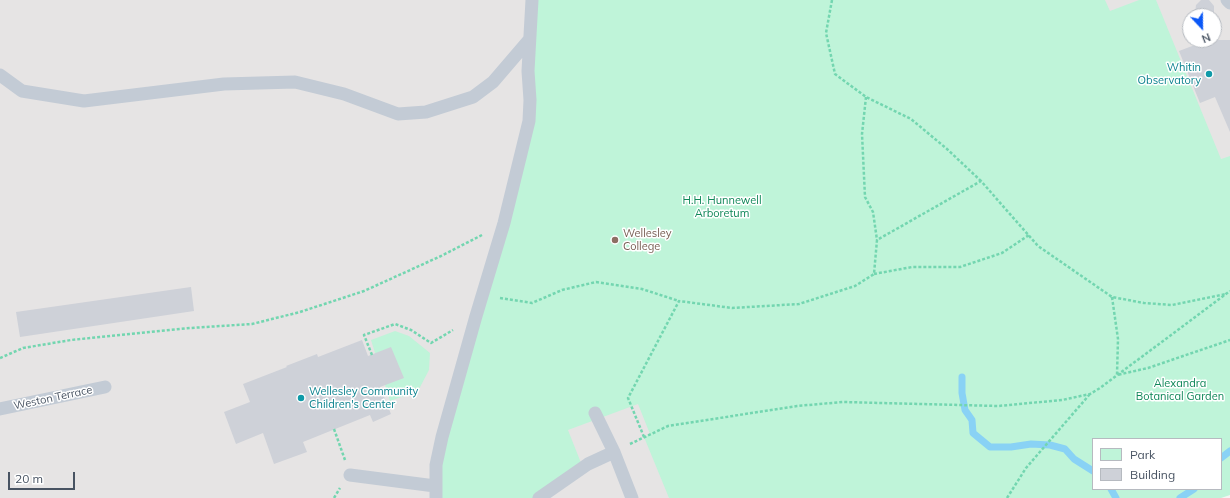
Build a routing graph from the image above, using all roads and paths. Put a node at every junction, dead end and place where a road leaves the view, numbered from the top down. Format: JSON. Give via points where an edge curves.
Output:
{"nodes":[{"id":1,"x":532,"y":0,"type":"edge"},
{"id":2,"x":832,"y":0,"type":"edge"},
{"id":3,"x":1227,"y":0,"type":"edge"},
{"id":4,"x":1230,"y":3,"type":"edge"},
{"id":5,"x":529,"y":40,"type":"junction"},
{"id":6,"x":0,"y":76,"type":"edge"},
{"id":7,"x":866,"y":97,"type":"junction"},
{"id":8,"x":981,"y":181,"type":"junction"},
{"id":9,"x":504,"y":223,"type":"junction"},
{"id":10,"x":1029,"y":235,"type":"junction"},
{"id":11,"x":877,"y":240,"type":"junction"},
{"id":12,"x":874,"y":274,"type":"junction"},
{"id":13,"x":1230,"y":291,"type":"edge"},
{"id":14,"x":1226,"y":294,"type":"junction"},
{"id":15,"x":482,"y":296,"type":"junction"},
{"id":16,"x":1112,"y":297,"type":"junction"},
{"id":17,"x":679,"y":301,"type":"junction"},
{"id":18,"x":476,"y":316,"type":"junction"},
{"id":19,"x":1230,"y":340,"type":"edge"},
{"id":20,"x":372,"y":355,"type":"dead end"},
{"id":21,"x":0,"y":358,"type":"edge"},
{"id":22,"x":1117,"y":375,"type":"junction"},
{"id":23,"x":105,"y":387,"type":"dead end"},
{"id":24,"x":1090,"y":394,"type":"junction"},
{"id":25,"x":0,"y":409,"type":"edge"},
{"id":26,"x":595,"y":413,"type":"dead end"},
{"id":27,"x":644,"y":437,"type":"junction"},
{"id":28,"x":614,"y":452,"type":"junction"},
{"id":29,"x":350,"y":475,"type":"dead end"},
{"id":30,"x":436,"y":492,"type":"edge"},
{"id":31,"x":539,"y":498,"type":"edge"},
{"id":32,"x":632,"y":498,"type":"edge"},
{"id":33,"x":1007,"y":498,"type":"edge"}],
"edges":[{"from":1,"to":5,"type":"lane"},
{"from":2,"to":7,"type":"path","via":[[826,33],[835,74]]},
{"from":3,"to":4,"type":"lane"},
{"from":5,"to":6,"type":"lane","via":[[494,82],[473,97],[426,112],[398,114],[344,94],[295,82],[224,84],[84,101],[22,91]]},
{"from":5,"to":9,"type":"lane","via":[[529,121]]},
{"from":7,"to":8,"type":"path","via":[[911,119]]},
{"from":7,"to":11,"type":"path","via":[[862,134],[865,197],[873,212]]},
{"from":8,"to":10,"type":"path"},
{"from":8,"to":11,"type":"path"},
{"from":9,"to":15,"type":"lane"},
{"from":9,"to":21,"type":"path","via":[[441,256],[364,291],[300,312],[252,324],[58,342],[23,348]]},
{"from":10,"to":12,"type":"path","via":[[1002,253],[960,268],[912,267]]},
{"from":10,"to":16,"type":"path","via":[[1038,246]]},
{"from":11,"to":12,"type":"path"},
{"from":12,"to":17,"type":"path","via":[[855,286],[800,304],[732,308]]},
{"from":13,"to":14,"type":"path"},
{"from":14,"to":16,"type":"path","via":[[1172,305]]},
{"from":14,"to":22,"type":"path"},
{"from":15,"to":17,"type":"path","via":[[532,303],[562,290],[596,282],[642,289]]},
{"from":15,"to":18,"type":"lane"},
{"from":16,"to":22,"type":"path","via":[[1118,338]]},
{"from":17,"to":27,"type":"path","via":[[628,398]]},
{"from":18,"to":20,"type":"path","via":[[431,343],[411,330],[395,324],[364,335]]},
{"from":18,"to":30,"type":"lane","via":[[442,437],[436,465]]},
{"from":19,"to":22,"type":"path","via":[[1148,368]]},
{"from":22,"to":24,"type":"path"},
{"from":23,"to":25,"type":"lane","name":"Weston Terrace"},
{"from":24,"to":27,"type":"path","via":[[1062,400],[998,406],[843,402],[797,406],[668,426]]},
{"from":24,"to":33,"type":"path","via":[[1026,468]]},
{"from":26,"to":28,"type":"lane"},
{"from":27,"to":28,"type":"path"},
{"from":28,"to":31,"type":"lane","via":[[588,464]]},
{"from":28,"to":32,"type":"lane"},
{"from":29,"to":30,"type":"lane"}]}
